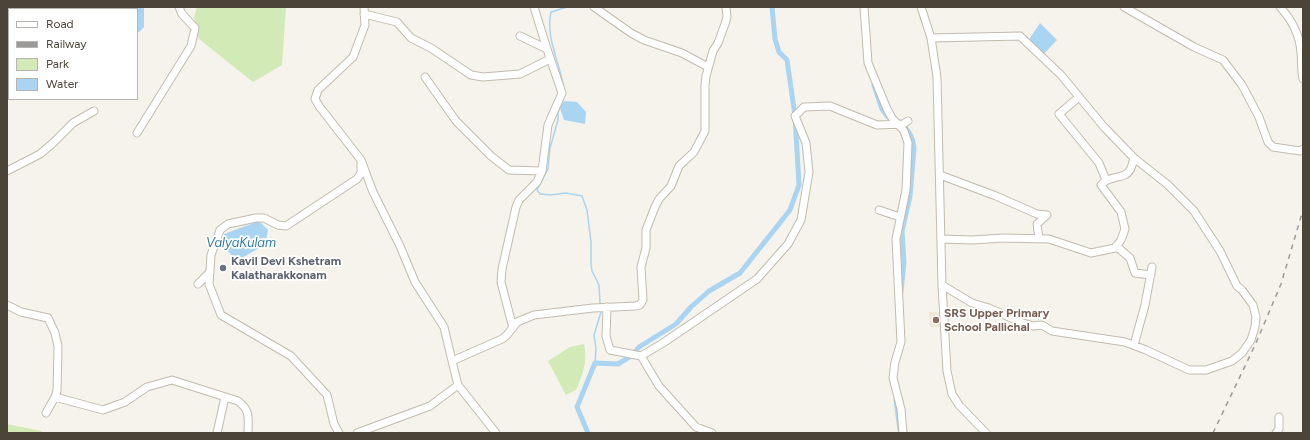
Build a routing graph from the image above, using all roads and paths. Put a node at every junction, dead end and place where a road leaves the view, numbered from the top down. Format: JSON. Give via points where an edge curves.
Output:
{"nodes":[{"id":1,"x":179,"y":7,"type":"edge"},
{"id":2,"x":534,"y":7,"type":"edge"},
{"id":3,"x":594,"y":7,"type":"edge"},
{"id":4,"x":726,"y":7,"type":"edge"},
{"id":5,"x":864,"y":7,"type":"edge"},
{"id":6,"x":922,"y":7,"type":"edge"},
{"id":7,"x":1124,"y":7,"type":"edge"},
{"id":8,"x":1280,"y":7,"type":"edge"},
{"id":9,"x":364,"y":11,"type":"edge"},
{"id":10,"x":520,"y":36,"type":"dead end"},
{"id":11,"x":931,"y":38,"type":"junction"},
{"id":12,"x":547,"y":50,"type":"junction"},
{"id":13,"x":550,"y":59,"type":"junction"},
{"id":14,"x":708,"y":67,"type":"junction"},
{"id":15,"x":425,"y":77,"type":"dead end"},
{"id":16,"x":1303,"y":79,"type":"edge"},
{"id":17,"x":1079,"y":97,"type":"junction"},
{"id":18,"x":94,"y":111,"type":"dead end"},
{"id":19,"x":908,"y":121,"type":"dead end"},
{"id":20,"x":897,"y":124,"type":"junction"},
{"id":21,"x":137,"y":133,"type":"dead end"},
{"id":22,"x":1303,"y":149,"type":"edge"},
{"id":23,"x":1134,"y":158,"type":"junction"},
{"id":24,"x":361,"y":160,"type":"junction"},
{"id":25,"x":542,"y":170,"type":"junction"},
{"id":26,"x":7,"y":171,"type":"edge"},
{"id":27,"x":940,"y":175,"type":"junction"},
{"id":28,"x":1106,"y":180,"type":"junction"},
{"id":29,"x":879,"y":210,"type":"dead end"},
{"id":30,"x":900,"y":218,"type":"junction"},
{"id":31,"x":941,"y":239,"type":"junction"},
{"id":32,"x":1039,"y":239,"type":"junction"},
{"id":33,"x":1116,"y":246,"type":"junction"},
{"id":34,"x":1152,"y":267,"type":"dead end"},
{"id":35,"x":210,"y":272,"type":"junction"},
{"id":36,"x":1151,"y":275,"type":"junction"},
{"id":37,"x":198,"y":284,"type":"dead end"},
{"id":38,"x":942,"y":286,"type":"junction"},
{"id":39,"x":7,"y":305,"type":"edge"},
{"id":40,"x":607,"y":307,"type":"junction"},
{"id":41,"x":513,"y":328,"type":"junction"},
{"id":42,"x":1134,"y":345,"type":"junction"},
{"id":43,"x":641,"y":356,"type":"junction"},
{"id":44,"x":452,"y":361,"type":"junction"},
{"id":45,"x":458,"y":385,"type":"junction"},
{"id":46,"x":55,"y":397,"type":"junction"},
{"id":47,"x":225,"y":397,"type":"junction"},
{"id":48,"x":46,"y":413,"type":"dead end"},
{"id":49,"x":1279,"y":417,"type":"dead end"},
{"id":50,"x":217,"y":433,"type":"edge"},
{"id":51,"x":248,"y":433,"type":"edge"},
{"id":52,"x":339,"y":433,"type":"edge"},
{"id":53,"x":357,"y":433,"type":"edge"},
{"id":54,"x":496,"y":433,"type":"edge"},
{"id":55,"x":712,"y":433,"type":"edge"},
{"id":56,"x":903,"y":433,"type":"edge"},
{"id":57,"x":986,"y":433,"type":"edge"},
{"id":58,"x":1277,"y":433,"type":"edge"}],
"edges":[{"from":1,"to":21,"type":"street","via":[[195,28],[191,46]]},
{"from":2,"to":12,"type":"street"},
{"from":3,"to":14,"type":"street","via":[[644,40],[682,53]]},
{"from":4,"to":14,"type":"street","via":[[726,24]]},
{"from":5,"to":20,"type":"street","via":[[868,63],[887,109]]},
{"from":6,"to":11,"type":"street"},
{"from":7,"to":22,"type":"street","via":[[1194,47],[1223,60],[1242,85],[1259,117],[1268,142],[1273,147],[1288,150]]},
{"from":8,"to":16,"type":"street","via":[[1289,17],[1296,32]]},
{"from":9,"to":13,"type":"street","via":[[397,22],[411,38],[471,75],[520,74]]},
{"from":9,"to":24,"type":"street","via":[[365,25],[353,57],[318,90],[315,99]]},
{"from":10,"to":12,"type":"street"},
{"from":11,"to":17,"type":"street","via":[[1020,36],[1061,75]]},
{"from":11,"to":27,"type":"street","via":[[937,77]]},
{"from":12,"to":13,"type":"street"},
{"from":13,"to":25,"type":"street","via":[[562,93],[548,125]]},
{"from":14,"to":40,"type":"street","via":[[705,85],[705,131],[694,152],[679,166],[671,186],[655,207],[646,230],[646,248],[641,267],[642,303],[636,306]]},
{"from":15,"to":25,"type":"street","via":[[456,121],[491,156],[509,170]]},
{"from":17,"to":23,"type":"street"},
{"from":17,"to":28,"type":"street","via":[[1059,114],[1099,163]]},
{"from":18,"to":26,"type":"street","via":[[73,122],[40,154]]},
{"from":19,"to":20,"type":"street"},
{"from":20,"to":30,"type":"street","via":[[904,131],[908,143],[906,190]]},
{"from":20,"to":43,"type":"street","via":[[877,125],[830,106],[804,107],[795,116],[806,143],[809,172],[801,220],[788,244],[757,279]]},
{"from":23,"to":28,"type":"street","via":[[1131,170],[1125,176]]},
{"from":23,"to":42,"type":"street","via":[[1167,184],[1194,211],[1220,251],[1237,286],[1253,305],[1256,317],[1251,340],[1242,353],[1232,361],[1206,370],[1189,370]]},
{"from":24,"to":35,"type":"street","via":[[361,173],[357,179],[286,226],[264,218],[228,224],[220,230],[211,255]]},
{"from":24,"to":44,"type":"street","via":[[415,282],[444,327]]},
{"from":25,"to":41,"type":"street","via":[[538,182],[519,200],[516,207],[502,269],[501,282]]},
{"from":27,"to":31,"type":"street"},
{"from":27,"to":32,"type":"street","via":[[1037,214],[1047,215],[1037,224]]},
{"from":28,"to":33,"type":"street","via":[[1100,185],[1121,212],[1125,229]]},
{"from":29,"to":30,"type":"street"},
{"from":30,"to":56,"type":"street","via":[[896,238],[901,342],[895,362],[894,378]]},
{"from":31,"to":32,"type":"street"},
{"from":31,"to":38,"type":"street"},
{"from":32,"to":33,"type":"street","via":[[1050,239],[1091,253]]},
{"from":33,"to":36,"type":"street","via":[[1130,258],[1135,274]]},
{"from":34,"to":36,"type":"street"},
{"from":35,"to":37,"type":"street"},
{"from":35,"to":52,"type":"street","via":[[209,284],[221,315],[291,356],[327,395],[334,424]]},
{"from":36,"to":42,"type":"street"},
{"from":38,"to":42,"type":"street","via":[[972,303],[1026,324],[1042,325],[1052,331]]},
{"from":38,"to":57,"type":"street","via":[[947,371],[952,394]]},
{"from":39,"to":46,"type":"street","via":[[26,313],[44,316],[51,322],[58,346]]},
{"from":40,"to":41,"type":"street","via":[[534,315],[517,322]]},
{"from":40,"to":43,"type":"street","via":[[606,336],[610,350]]},
{"from":41,"to":44,"type":"street","via":[[502,339]]},
{"from":43,"to":55,"type":"street","via":[[659,386],[696,427]]},
{"from":44,"to":45,"type":"street"},
{"from":45,"to":53,"type":"street","via":[[430,406]]},
{"from":45,"to":54,"type":"street"},
{"from":46,"to":47,"type":"street","via":[[103,410],[125,402],[147,387],[172,380]]},
{"from":46,"to":48,"type":"street"},
{"from":47,"to":50,"type":"street"},
{"from":47,"to":51,"type":"street","via":[[238,401],[248,412]]},
{"from":49,"to":58,"type":"street"}]}
